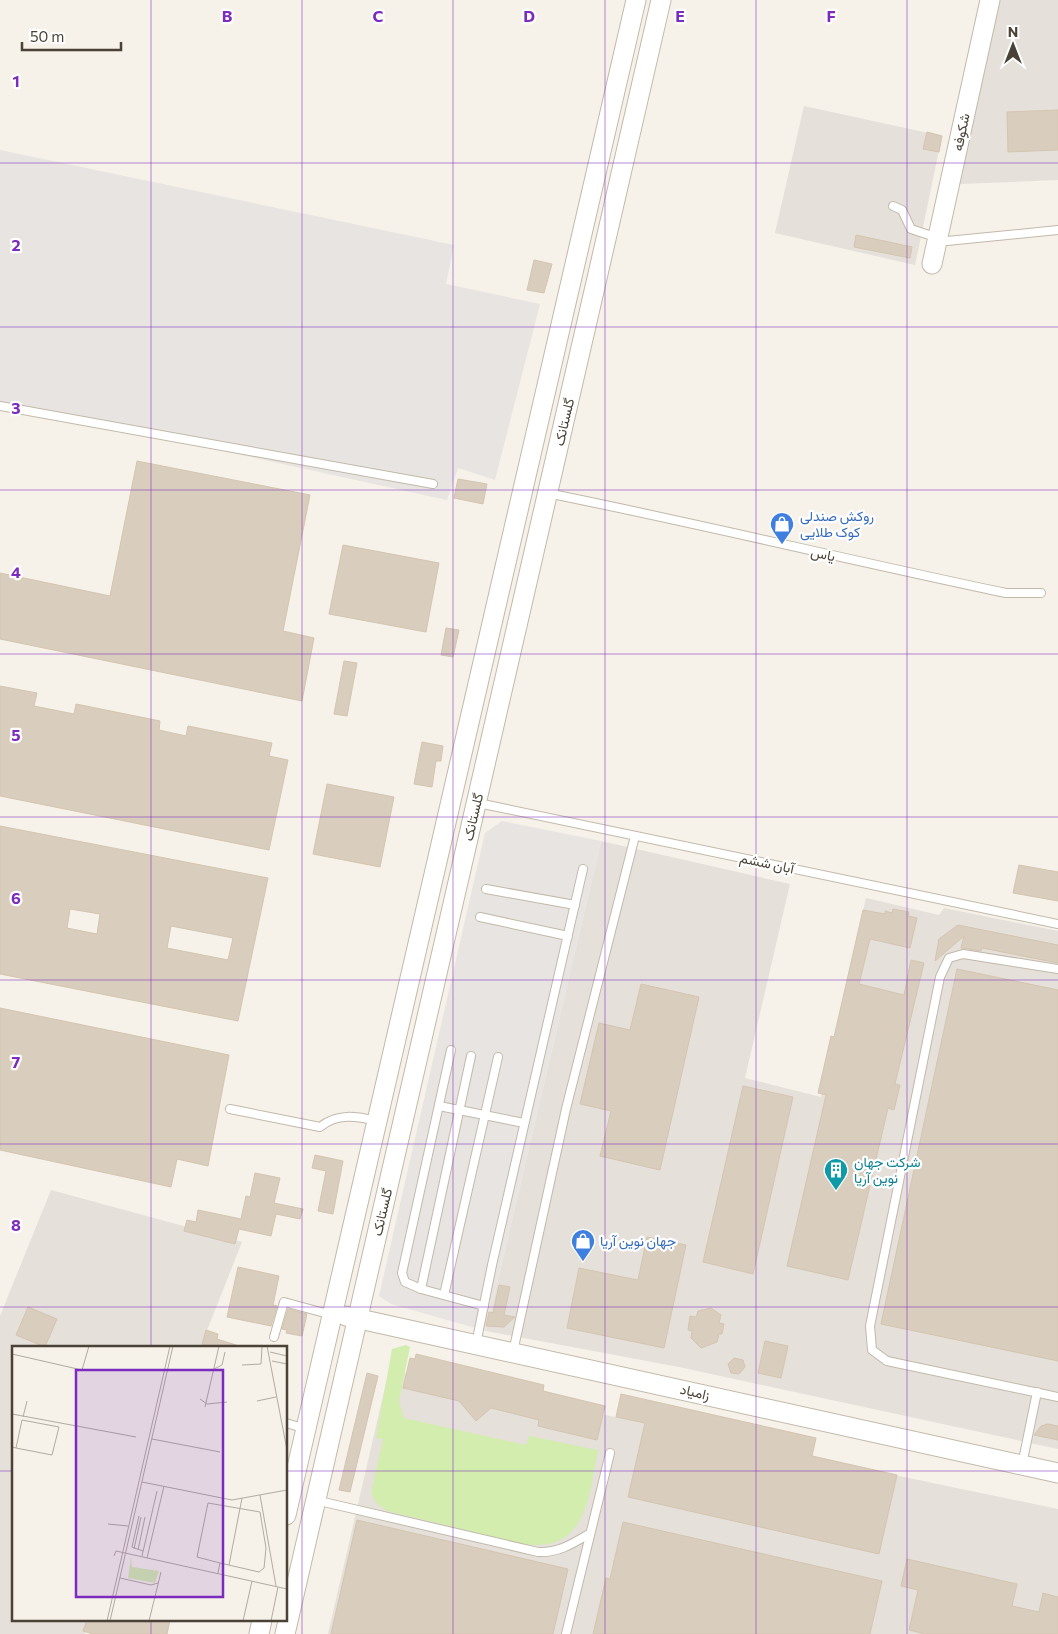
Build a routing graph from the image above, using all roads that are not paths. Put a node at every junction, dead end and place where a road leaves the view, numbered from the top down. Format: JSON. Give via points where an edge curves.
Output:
{"nodes":[{"id":1,"x":636,"y":0,"type":"edge"},
{"id":2,"x":661,"y":0,"type":"edge"},
{"id":3,"x":990,"y":0,"type":"edge"},
{"id":4,"x":893,"y":206,"type":"dead end"},
{"id":5,"x":1058,"y":230,"type":"edge"},
{"id":6,"x":938,"y":238,"type":"junction"},
{"id":7,"x":932,"y":264,"type":"dead end"},
{"id":8,"x":0,"y":406,"type":"edge"},
{"id":9,"x":433,"y":484,"type":"dead end"},
{"id":10,"x":547,"y":493,"type":"junction"},
{"id":11,"x":1041,"y":593,"type":"dead end"},
{"id":12,"x":476,"y":803,"type":"junction"},
{"id":13,"x":635,"y":836,"type":"junction"},
{"id":14,"x":583,"y":869,"type":"dead end"},
{"id":15,"x":486,"y":889,"type":"dead end"},
{"id":16,"x":575,"y":905,"type":"junction"},
{"id":17,"x":480,"y":917,"type":"dead end"},
{"id":18,"x":1058,"y":924,"type":"edge"},
{"id":19,"x":568,"y":936,"type":"junction"},
{"id":20,"x":1058,"y":970,"type":"edge"},
{"id":21,"x":451,"y":1050,"type":"dead end"},
{"id":22,"x":471,"y":1056,"type":"dead end"},
{"id":23,"x":498,"y":1057,"type":"dead end"},
{"id":24,"x":439,"y":1106,"type":"junction"},
{"id":25,"x":230,"y":1109,"type":"dead end"},
{"id":26,"x":459,"y":1110,"type":"junction"},
{"id":27,"x":486,"y":1116,"type":"junction"},
{"id":28,"x":377,"y":1121,"type":"junction"},
{"id":29,"x":524,"y":1123,"type":"junction"},
{"id":30,"x":420,"y":1289,"type":"junction"},
{"id":31,"x":444,"y":1295,"type":"junction"},
{"id":32,"x":484,"y":1306,"type":"junction"},
{"id":33,"x":332,"y":1315,"type":"junction"},
{"id":34,"x":357,"y":1317,"type":"junction"},
{"id":35,"x":274,"y":1337,"type":"dead end"},
{"id":36,"x":476,"y":1344,"type":"junction"},
{"id":37,"x":513,"y":1352,"type":"junction"},
{"id":38,"x":1036,"y":1392,"type":"junction"},
{"id":39,"x":1058,"y":1397,"type":"edge"},
{"id":40,"x":288,"y":1424,"type":"edge"},
{"id":41,"x":306,"y":1428,"type":"junction"},
{"id":42,"x":610,"y":1453,"type":"dead end"},
{"id":43,"x":1022,"y":1465,"type":"junction"},
{"id":44,"x":1058,"y":1473,"type":"edge"},
{"id":45,"x":315,"y":1500,"type":"junction"},
{"id":46,"x":288,"y":1506,"type":"edge"},
{"id":47,"x":590,"y":1534,"type":"junction"},
{"id":48,"x":288,"y":1617,"type":"edge"},
{"id":49,"x":566,"y":1634,"type":"edge"}],
"edges":[{"from":1,"to":28,"type":"street","name":"گلستانک"},
{"from":2,"to":10,"type":"street","name":"گلستانک"},
{"from":3,"to":6,"type":"street","name":"شکوفه"},
{"from":4,"to":6,"type":"lane","via":[[902,210],[911,229]]},
{"from":5,"to":6,"type":"lane","via":[[947,241]]},
{"from":6,"to":7,"type":"street","name":"شکوفه"},
{"from":8,"to":9,"type":"lane"},
{"from":10,"to":11,"type":"lane","name":"یاس","via":[[999,591]]},
{"from":10,"to":12,"type":"street","name":"گلستانک"},
{"from":12,"to":13,"type":"lane","name":"آبان ششم"},
{"from":12,"to":34,"type":"street","name":"گلستانک"},
{"from":13,"to":18,"type":"lane","name":"آبان ششم"},
{"from":13,"to":37,"type":"lane","via":[[566,1109]]},
{"from":14,"to":16,"type":"lane"},
{"from":15,"to":16,"type":"lane"},
{"from":16,"to":19,"type":"lane"},
{"from":17,"to":19,"type":"lane"},
{"from":19,"to":29,"type":"lane"},
{"from":20,"to":38,"type":"lane","via":[[963,954],[949,958],[940,976],[870,1326],[872,1350],[887,1361]]},
{"from":21,"to":24,"type":"lane"},
{"from":22,"to":26,"type":"lane"},
{"from":23,"to":27,"type":"lane"},
{"from":24,"to":26,"type":"lane"},
{"from":24,"to":30,"type":"lane","via":[[402,1273],[405,1282]]},
{"from":25,"to":28,"type":"lane","via":[[320,1127],[330,1119],[346,1117]]},
{"from":26,"to":27,"type":"lane"},
{"from":26,"to":30,"type":"lane"},
{"from":27,"to":29,"type":"lane"},
{"from":27,"to":31,"type":"lane"},
{"from":28,"to":33,"type":"street","name":"گلستانک"},
{"from":29,"to":32,"type":"lane"},
{"from":30,"to":31,"type":"lane"},
{"from":31,"to":32,"type":"lane"},
{"from":32,"to":36,"type":"lane"},
{"from":33,"to":34,"type":"street","name":"زامیاد"},
{"from":33,"to":35,"type":"lane","via":[[284,1302]]},
{"from":33,"to":41,"type":"street","name":"گلستانک"},
{"from":34,"to":36,"type":"street","name":"زامیاد"},
{"from":34,"to":45,"type":"street","name":"گلستانک"},
{"from":36,"to":37,"type":"street","name":"زامیاد"},
{"from":37,"to":43,"type":"street","name":"زامیاد"},
{"from":38,"to":39,"type":"lane"},
{"from":38,"to":43,"type":"lane"},
{"from":40,"to":41,"type":"lane"},
{"from":41,"to":46,"type":"street","name":"گلستانک"},
{"from":42,"to":47,"type":"lane"},
{"from":43,"to":44,"type":"street","name":"زامیاد"},
{"from":45,"to":47,"type":"lane","via":[[538,1552],[548,1553],[568,1547]]},
{"from":45,"to":48,"type":"street","name":"گلستانک"},
{"from":47,"to":49,"type":"lane"}]}
